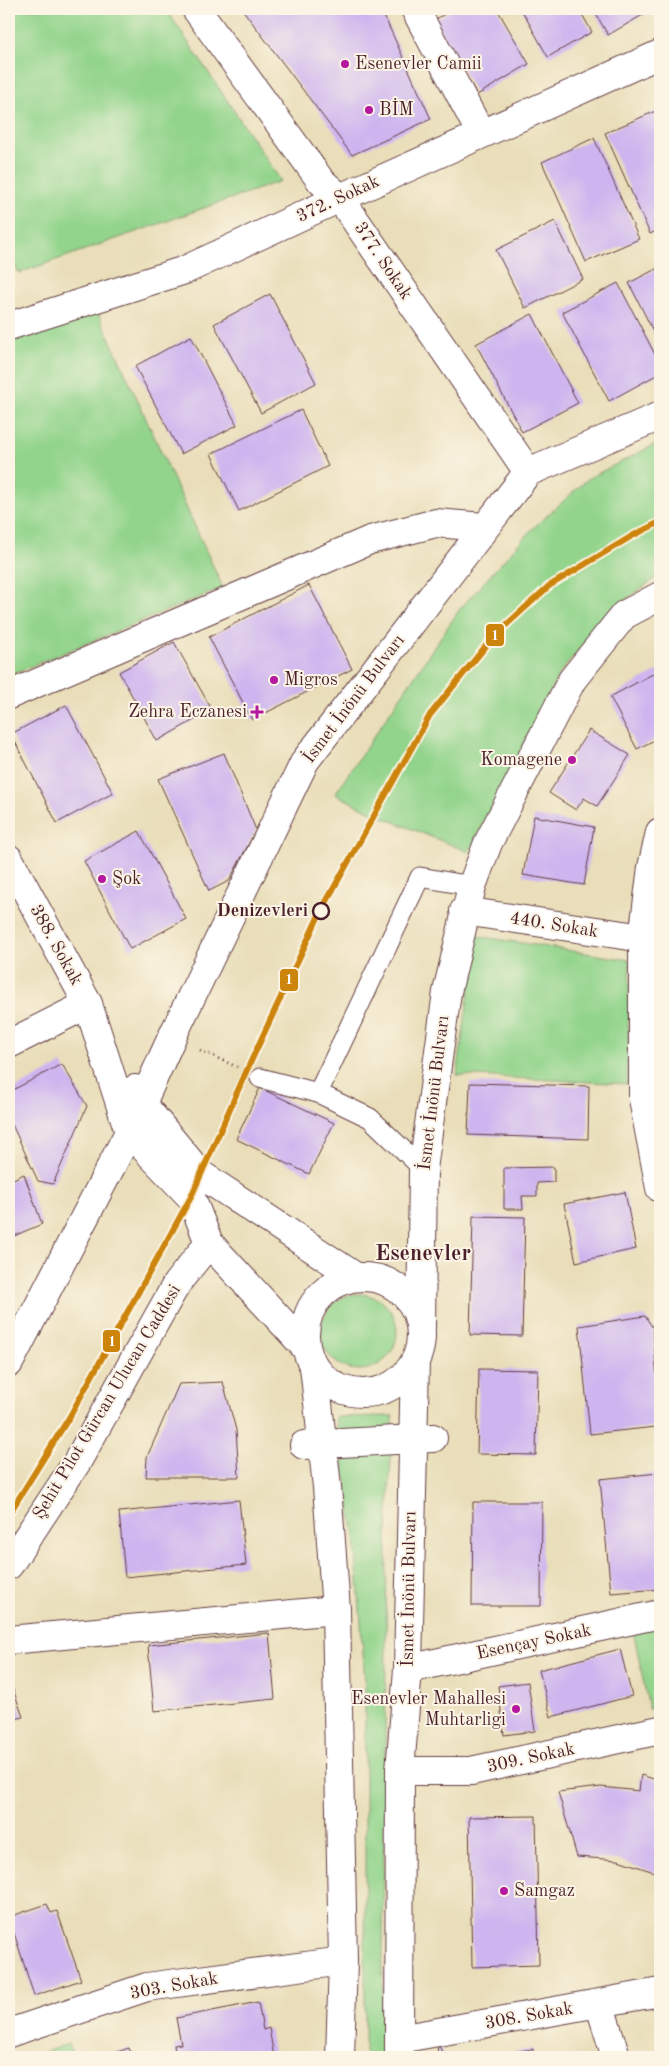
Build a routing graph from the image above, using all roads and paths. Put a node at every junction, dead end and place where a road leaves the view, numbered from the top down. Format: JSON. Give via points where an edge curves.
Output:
{"nodes":[{"id":1,"x":196,"y":9,"type":"edge"},
{"id":2,"x":415,"y":9,"type":"edge"},
{"id":3,"x":660,"y":54,"type":"edge"},
{"id":4,"x":481,"y":134,"type":"junction"},
{"id":5,"x":340,"y":198,"type":"junction"},
{"id":6,"x":9,"y":326,"type":"edge"},
{"id":7,"x":660,"y":416,"type":"edge"},
{"id":8,"x":528,"y":472,"type":"junction"},
{"id":9,"x":484,"y":528,"type":"junction"},
{"id":10,"x":660,"y":596,"type":"edge"},
{"id":11,"x":9,"y":695,"type":"edge"},
{"id":12,"x":660,"y":832,"type":"edge"},
{"id":13,"x":9,"y":859,"type":"edge"},
{"id":14,"x":468,"y":898,"type":"junction"},
{"id":15,"x":643,"y":938,"type":"junction"},
{"id":16,"x":88,"y":1004,"type":"junction"},
{"id":17,"x":172,"y":1037,"type":"junction"},
{"id":18,"x":9,"y":1044,"type":"edge"},
{"id":19,"x":260,"y":1078,"type":"joint"},
{"id":20,"x":318,"y":1094,"type":"junction"},
{"id":21,"x":652,"y":1096,"type":"edge"},
{"id":22,"x":141,"y":1102,"type":"junction"},
{"id":23,"x":129,"y":1132,"type":"junction"},
{"id":24,"x":423,"y":1169,"type":"junction"},
{"id":25,"x":660,"y":1188,"type":"edge"},
{"id":26,"x":209,"y":1243,"type":"junction"},
{"id":27,"x":356,"y":1277,"type":"junction"},
{"id":28,"x":421,"y":1327,"type":"junction"},
{"id":29,"x":310,"y":1357,"type":"junction"},
{"id":30,"x":415,"y":1361,"type":"junction"},
{"id":31,"x":9,"y":1362,"type":"edge"},
{"id":32,"x":423,"y":1438,"type":"junction"},
{"id":33,"x":313,"y":1444,"type":"junction"},
{"id":34,"x":9,"y":1564,"type":"edge"},
{"id":35,"x":336,"y":1610,"type":"junction"},
{"id":36,"x":660,"y":1614,"type":"edge"},
{"id":37,"x":9,"y":1640,"type":"edge"},
{"id":38,"x":408,"y":1669,"type":"junction"},
{"id":39,"x":660,"y":1730,"type":"edge"},
{"id":40,"x":400,"y":1771,"type":"junction"},
{"id":41,"x":343,"y":1961,"type":"junction"},
{"id":42,"x":660,"y":1992,"type":"edge"},
{"id":43,"x":599,"y":2004,"type":"junction"},
{"id":44,"x":9,"y":2033,"type":"edge"},
{"id":45,"x":399,"y":2048,"type":"edge"},
{"id":46,"x":340,"y":2057,"type":"edge"},
{"id":47,"x":616,"y":2057,"type":"edge"}],
"edges":[{"from":1,"to":5,"type":"street","name":"377. Sokak","via":[[321,181]]},
{"from":2,"to":4,"type":"street"},
{"from":3,"to":4,"type":"street","name":"372. Sokak"},
{"from":4,"to":5,"type":"street","name":"372. Sokak"},
{"from":5,"to":6,"type":"street","name":"372. Sokak","via":[[185,270]]},
{"from":5,"to":8,"type":"street","name":"377. Sokak"},
{"from":7,"to":8,"type":"street","name":"İsmet İnönü Bulvarı"},
{"from":8,"to":9,"type":"street","name":"İsmet İnönü Bulvarı"},
{"from":9,"to":11,"type":"street","via":[[436,523],[370,540]]},
{"from":9,"to":17,"type":"street","name":"İsmet İnönü Bulvarı","via":[[305,761]]},
{"from":10,"to":14,"type":"street","name":"İsmet İnönü Bulvarı","via":[[624,615],[572,680],[488,844]]},
{"from":12,"to":15,"type":"street"},
{"from":13,"to":16,"type":"street","name":"388. Sokak"},
{"from":14,"to":15,"type":"street","name":"440. Sokak"},
{"from":14,"to":20,"type":"lane","via":[[420,877]]},
{"from":14,"to":24,"type":"street","name":"İsmet İnönü Bulvarı","via":[[447,992]]},
{"from":15,"to":21,"type":"street"},
{"from":16,"to":18,"type":"street"},
{"from":16,"to":22,"type":"street"},
{"from":16,"to":23,"type":"street"},
{"from":17,"to":19,"type":"path"},
{"from":17,"to":22,"type":"street","name":"İsmet İnönü Bulvarı"},
{"from":19,"to":20,"type":"lane"},
{"from":20,"to":24,"type":"lane","via":[[370,1118]]},
{"from":21,"to":25,"type":"street"},
{"from":22,"to":23,"type":"street","name":"İsmet İnönü Bulvarı"},
{"from":22,"to":27,"type":"street","via":[[200,1174]]},
{"from":23,"to":26,"type":"street","via":[[191,1197]]},
{"from":23,"to":31,"type":"street"},
{"from":24,"to":28,"type":"street","name":"İsmet İnönü Bulvarı"},
{"from":26,"to":29,"type":"street"},
{"from":26,"to":34,"type":"street","name":"Şehit Pilot Gürcan Ulucan Caddesi","via":[[177,1283],[76,1462]]},
{"from":27,"to":28,"type":"street","via":[[378,1278],[399,1288],[414,1305]]},
{"from":27,"to":29,"type":"street","via":[[337,1283],[322,1294],[310,1310],[305,1328]]},
{"from":28,"to":30,"type":"street","via":[[422,1338]]},
{"from":29,"to":30,"type":"street","via":[[325,1379],[357,1393],[375,1392],[391,1386],[405,1376]]},
{"from":29,"to":33,"type":"street"},
{"from":30,"to":32,"type":"street","name":"İsmet İnönü Bulvarı"},
{"from":32,"to":33,"type":"street"},
{"from":32,"to":38,"type":"street","name":"İsmet İnönü Bulvarı"},
{"from":33,"to":35,"type":"street"},
{"from":35,"to":37,"type":"street"},
{"from":35,"to":41,"type":"street"},
{"from":36,"to":38,"type":"street","name":"Esençay Sokak"},
{"from":38,"to":40,"type":"street","name":"İsmet İnönü Bulvarı"},
{"from":39,"to":40,"type":"street","name":"309. Sokak","via":[[471,1771]]},
{"from":40,"to":45,"type":"street","name":"İsmet İnönü Bulvarı"},
{"from":41,"to":44,"type":"street","name":"303. Sokak","via":[[147,1988]]},
{"from":41,"to":46,"type":"street"},
{"from":42,"to":43,"type":"street","name":"308. Sokak"},
{"from":43,"to":45,"type":"street","name":"308. Sokak"},
{"from":43,"to":47,"type":"street"}]}
